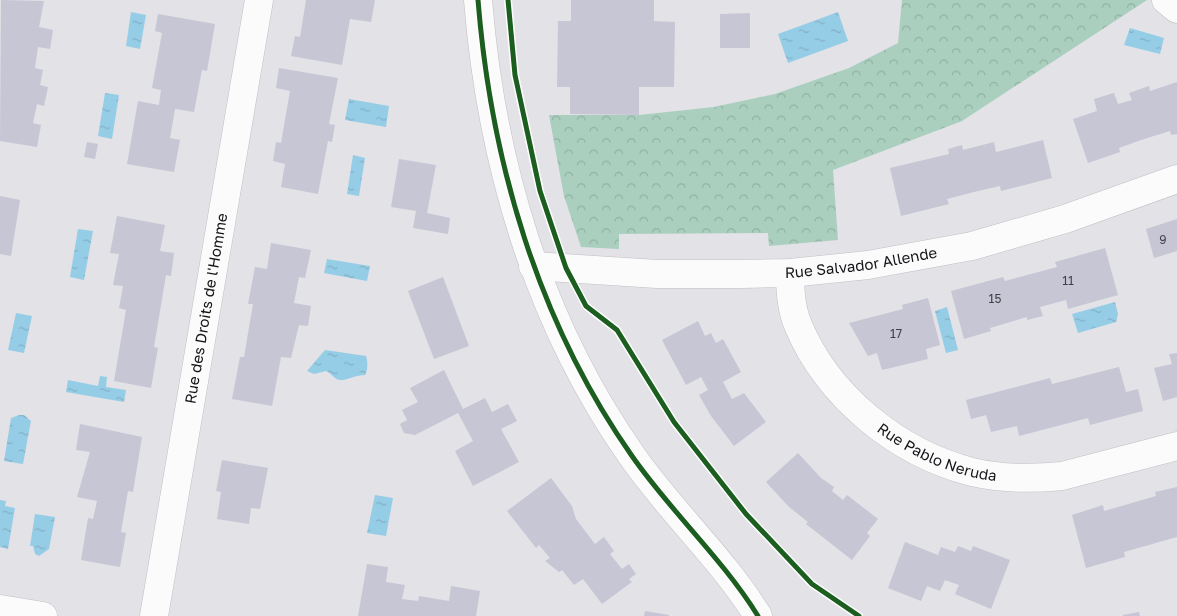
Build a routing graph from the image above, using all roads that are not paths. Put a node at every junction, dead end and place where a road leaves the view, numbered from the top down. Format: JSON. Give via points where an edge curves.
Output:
{"nodes":[{"id":1,"x":259,"y":0,"type":"edge"},
{"id":2,"x":478,"y":0,"type":"edge"},
{"id":3,"x":1166,"y":0,"type":"edge"},
{"id":4,"x":1177,"y":9,"type":"edge"},
{"id":5,"x":1177,"y":179,"type":"edge"},
{"id":6,"x":533,"y":266,"type":"junction"},
{"id":7,"x":790,"y":273,"type":"junction"},
{"id":8,"x":1177,"y":446,"type":"edge"},
{"id":9,"x":0,"y":608,"type":"edge"},
{"id":10,"x":43,"y":616,"type":"edge"},
{"id":11,"x":154,"y":616,"type":"edge"},
{"id":12,"x":758,"y":616,"type":"edge"}],
"edges":[{"from":1,"to":11,"type":"street","name":"Rue des Droits de l'Homme"},
{"from":2,"to":6,"type":"street","via":[[502,162]]},
{"from":3,"to":4,"type":"street"},
{"from":5,"to":7,"type":"street","name":"Rue Salvador Allende","via":[[1065,219],[972,246],[868,265]]},
{"from":6,"to":7,"type":"street","name":"Rue Salvador Allende","via":[[657,274]]},
{"from":6,"to":12,"type":"street","via":[[571,353],[601,409],[663,498],[741,589]]},
{"from":7,"to":8,"type":"street","name":"Rue Pablo Neruda","via":[[791,300],[798,325],[832,381],[880,428],[941,463],[1009,478],[1044,478]]},
{"from":9,"to":10,"type":"street"}]}
